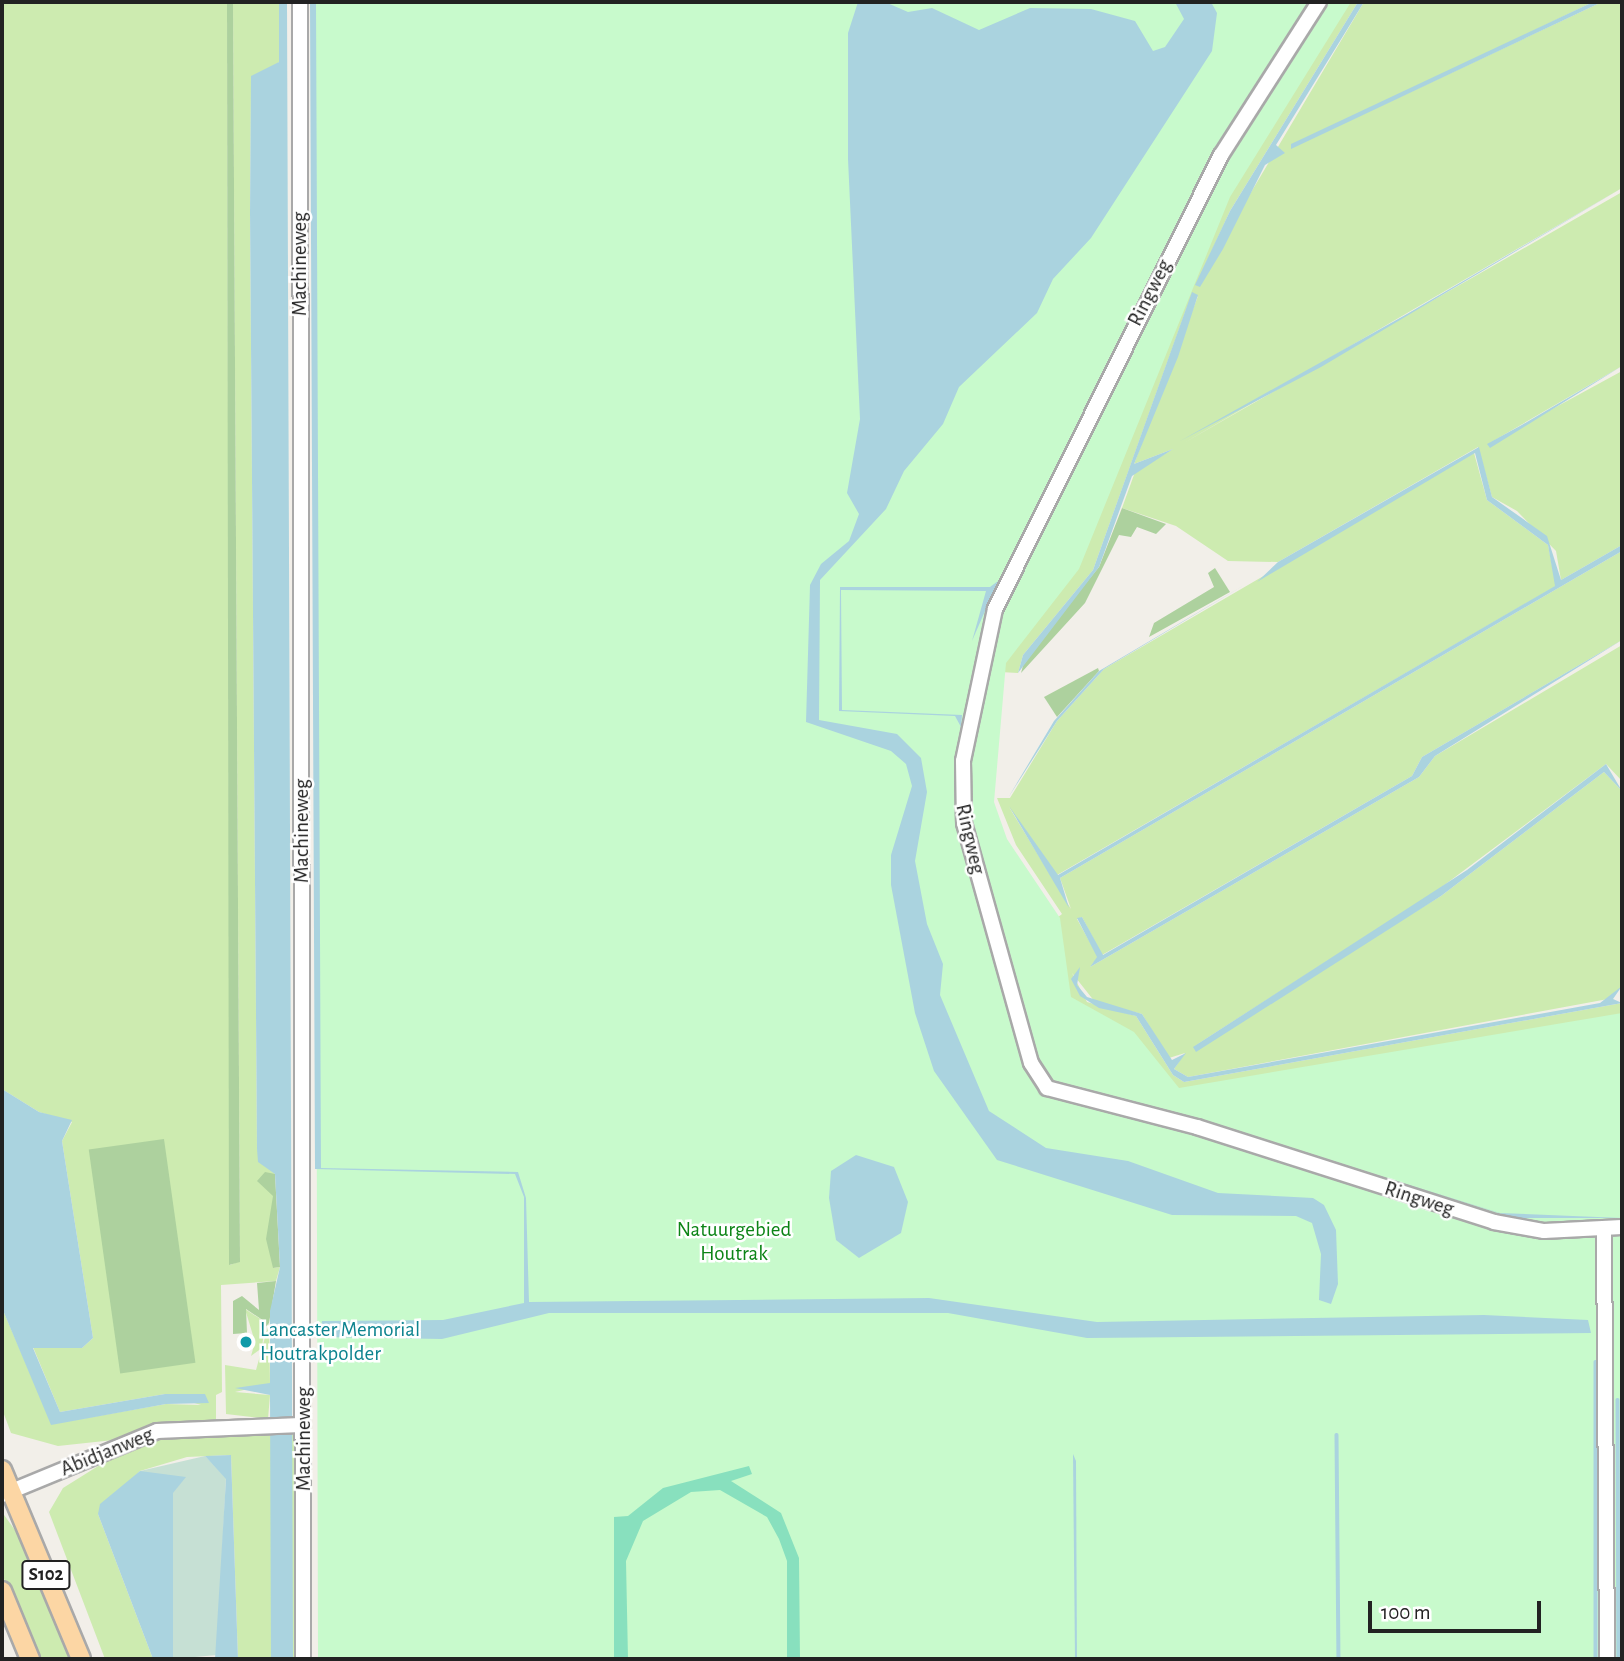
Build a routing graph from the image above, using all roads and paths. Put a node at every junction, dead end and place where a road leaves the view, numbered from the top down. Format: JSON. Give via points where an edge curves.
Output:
{"nodes":[{"id":1,"x":300,"y":2,"type":"edge"},
{"id":2,"x":1319,"y":2,"type":"edge"},
{"id":3,"x":1622,"y":1227,"type":"edge"},
{"id":4,"x":1604,"y":1229,"type":"junction"},
{"id":5,"x":297,"y":1425,"type":"junction"},
{"id":6,"x":2,"y":1469,"type":"edge"},
{"id":7,"x":6,"y":1493,"type":"edge"},
{"id":8,"x":2,"y":1591,"type":"edge"},
{"id":9,"x":30,"y":1659,"type":"edge"},
{"id":10,"x":81,"y":1659,"type":"edge"},
{"id":11,"x":303,"y":1659,"type":"edge"},
{"id":12,"x":1607,"y":1659,"type":"edge"}],
"edges":[{"from":1,"to":5,"type":"street","name":"Machineweg"},
{"from":2,"to":4,"type":"street","name":"Ringweg","via":[[1198,198],[995,609],[963,761],[964,823],[1031,1063],[1047,1088],[1198,1127],[1494,1222],[1544,1231]]},
{"from":3,"to":4,"type":"street","name":"Ringweg"},
{"from":4,"to":12,"type":"street"},
{"from":5,"to":7,"type":"street","name":"Abidjanweg","via":[[157,1431]]},
{"from":5,"to":11,"type":"street","name":"Machineweg"},
{"from":6,"to":7,"type":"main road","number":"S102"},
{"from":7,"to":10,"type":"main road","number":"S102"},
{"from":8,"to":9,"type":"main road","number":"S102"}]}
